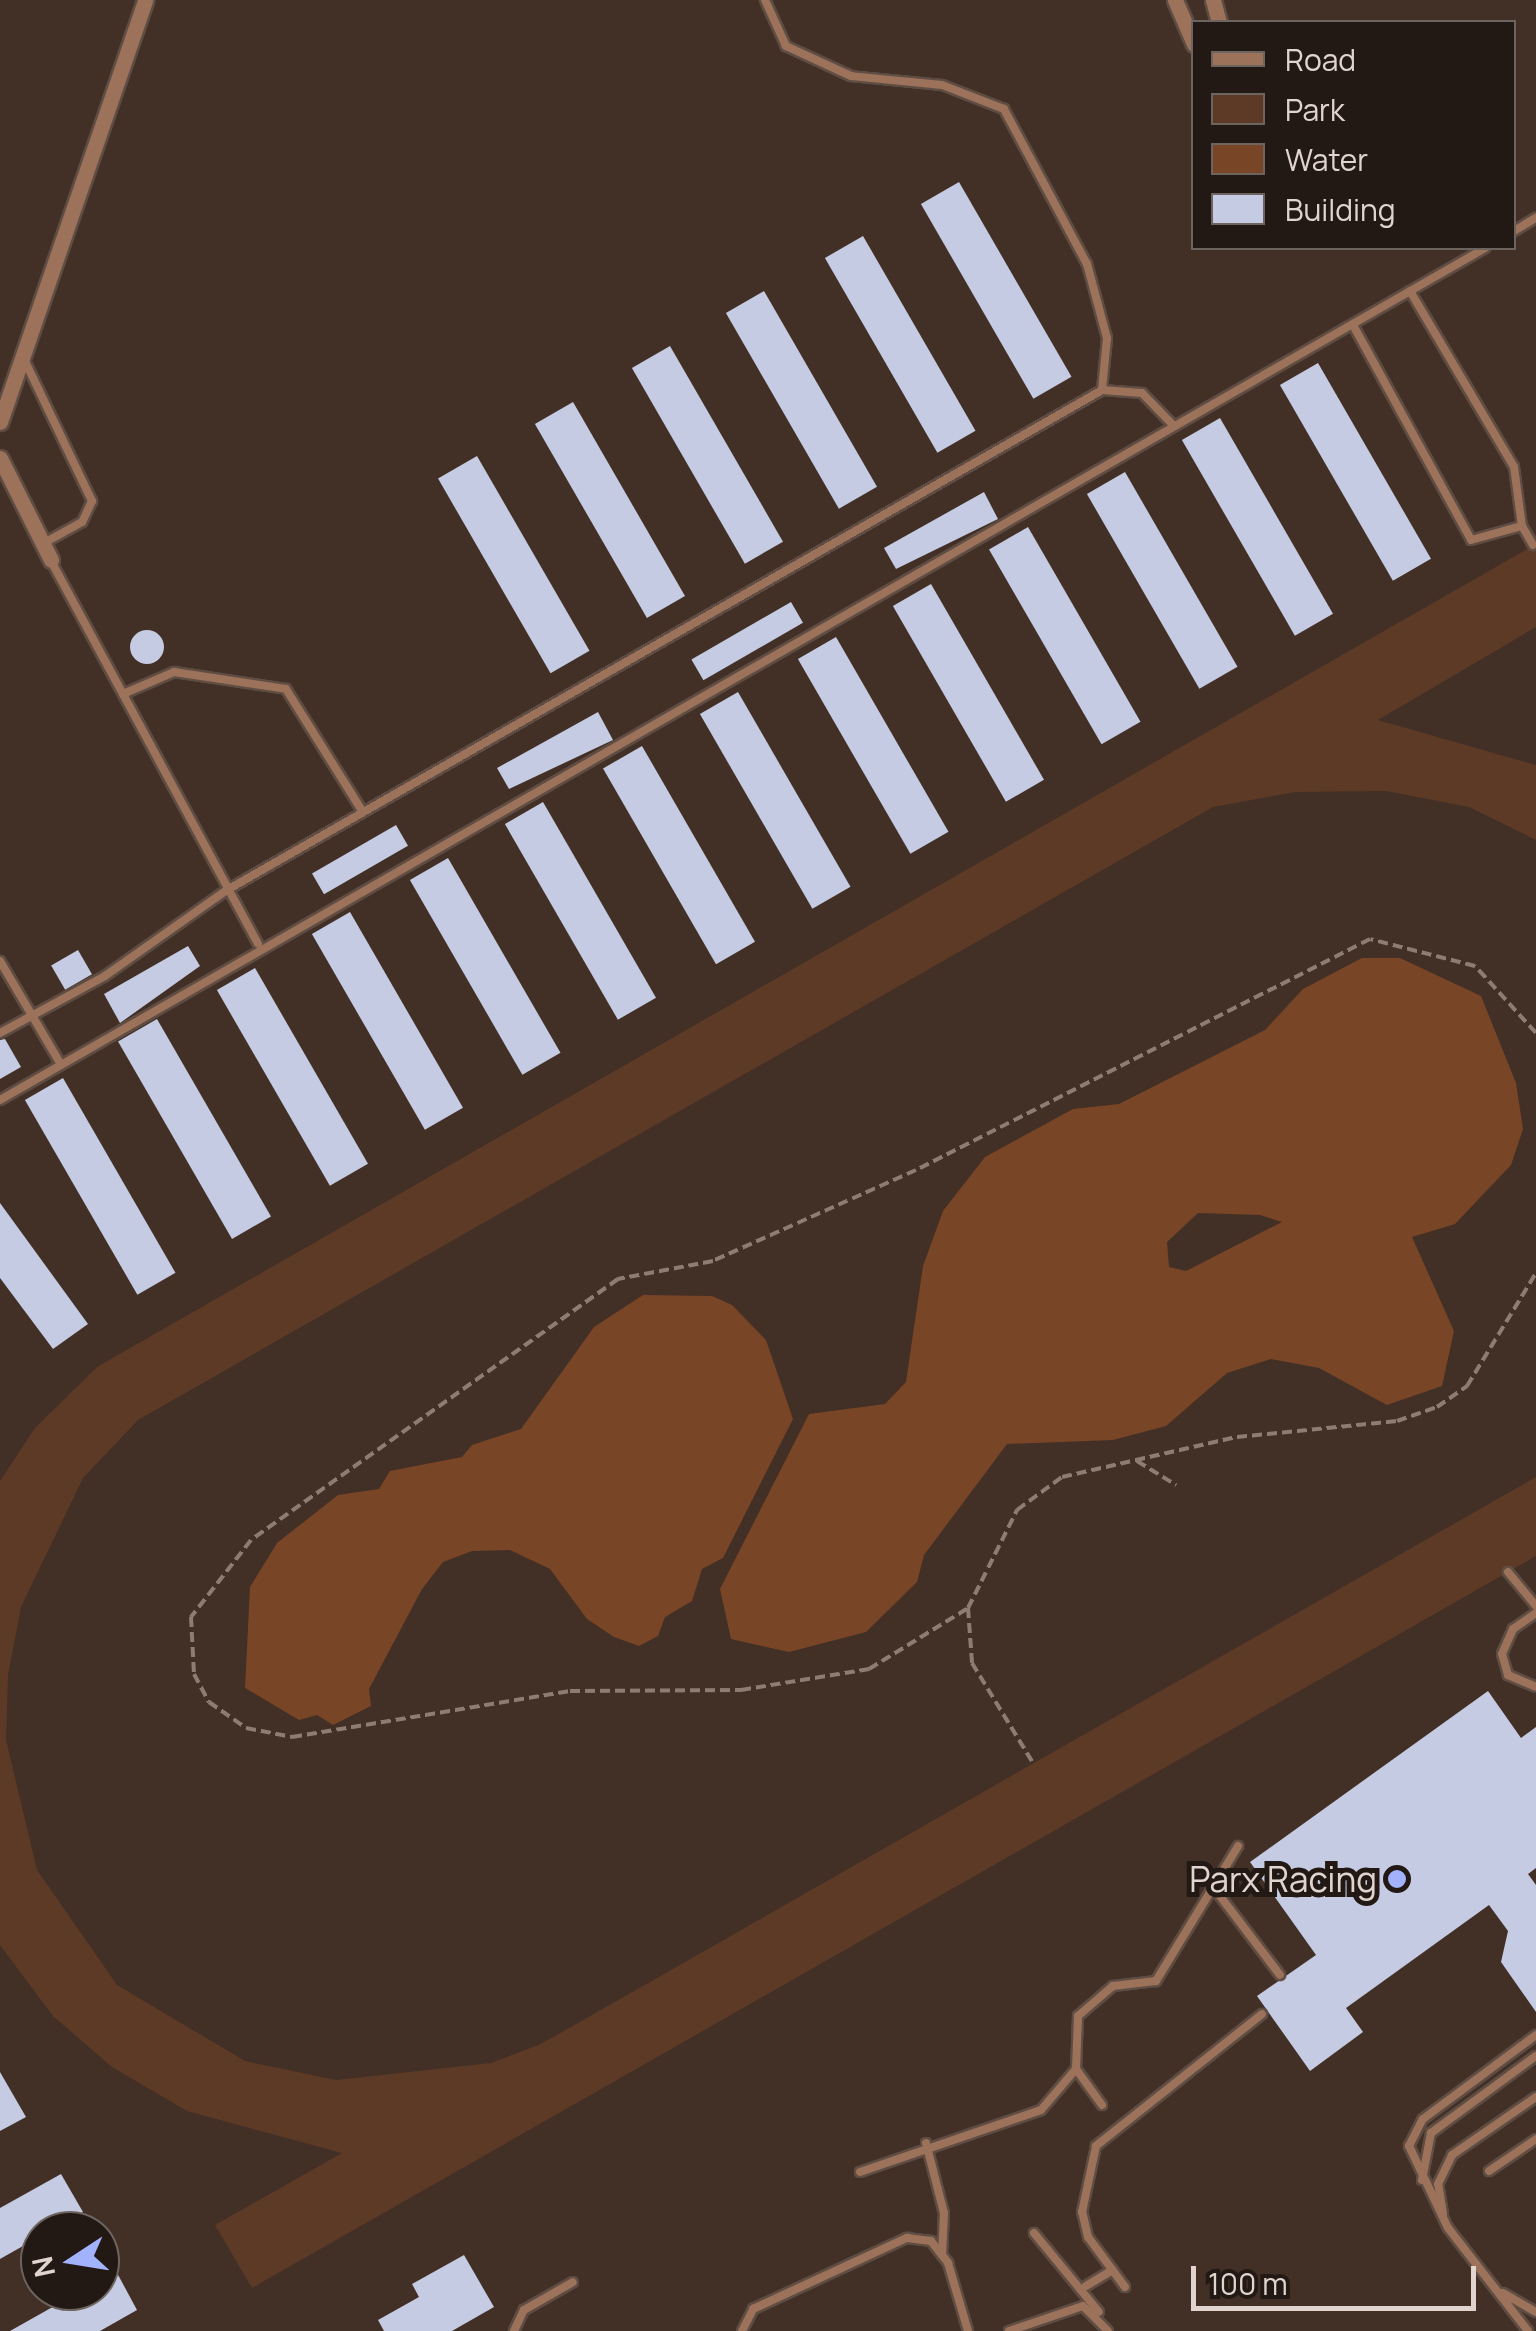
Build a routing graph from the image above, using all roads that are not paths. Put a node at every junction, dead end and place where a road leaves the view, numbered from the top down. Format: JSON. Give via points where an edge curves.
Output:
{"nodes":[{"id":1,"x":145,"y":0,"type":"edge"},
{"id":2,"x":765,"y":0,"type":"edge"},
{"id":3,"x":1175,"y":0,"type":"edge"},
{"id":4,"x":1191,"y":37,"type":"edge"},
{"id":5,"x":1482,"y":250,"type":"edge"},
{"id":6,"x":1410,"y":291,"type":"junction"},
{"id":7,"x":1353,"y":326,"type":"junction"},
{"id":8,"x":20,"y":353,"type":"junction"},
{"id":9,"x":1102,"y":390,"type":"junction"},
{"id":10,"x":0,"y":422,"type":"edge"},
{"id":11,"x":1174,"y":426,"type":"junction"},
{"id":12,"x":0,"y":458,"type":"edge"},
{"id":13,"x":1522,"y":526,"type":"junction"},
{"id":14,"x":42,"y":544,"type":"junction"},
{"id":15,"x":1533,"y":545,"type":"dead end"},
{"id":16,"x":51,"y":560,"type":"joint"},
{"id":17,"x":122,"y":694,"type":"junction"},
{"id":18,"x":363,"y":812,"type":"junction"},
{"id":19,"x":227,"y":890,"type":"junction"},
{"id":20,"x":258,"y":944,"type":"junction"},
{"id":21,"x":0,"y":961,"type":"edge"},
{"id":22,"x":31,"y":1014,"type":"junction"},
{"id":23,"x":0,"y":1033,"type":"edge"},
{"id":24,"x":60,"y":1063,"type":"junction"},
{"id":25,"x":0,"y":1100,"type":"edge"},
{"id":26,"x":1508,"y":1572,"type":"dead end"},
{"id":27,"x":1536,"y":1610,"type":"edge"},
{"id":28,"x":1536,"y":1687,"type":"edge"},
{"id":29,"x":1238,"y":1846,"type":"dead end"},
{"id":30,"x":1217,"y":1892,"type":"junction"},
{"id":31,"x":1280,"y":1975,"type":"dead end"},
{"id":32,"x":1262,"y":2014,"type":"dead end"},
{"id":33,"x":1536,"y":2035,"type":"edge"},
{"id":34,"x":1536,"y":2056,"type":"edge"},
{"id":35,"x":1076,"y":2069,"type":"junction"},
{"id":36,"x":1536,"y":2097,"type":"edge"},
{"id":37,"x":1102,"y":2105,"type":"dead end"},
{"id":38,"x":1536,"y":2140,"type":"edge"},
{"id":39,"x":926,"y":2143,"type":"junction"},
{"id":40,"x":1489,"y":2171,"type":"dead end"},
{"id":41,"x":860,"y":2172,"type":"dead end"},
{"id":42,"x":1426,"y":2194,"type":"junction"},
{"id":43,"x":1448,"y":2228,"type":"junction"},
{"id":44,"x":1034,"y":2233,"type":"dead end"},
{"id":45,"x":942,"y":2255,"type":"junction"},
{"id":46,"x":1113,"y":2270,"type":"junction"},
{"id":47,"x":573,"y":2282,"type":"dead end"},
{"id":48,"x":1086,"y":2286,"type":"junction"},
{"id":49,"x":1125,"y":2288,"type":"dead end"},
{"id":50,"x":1495,"y":2288,"type":"junction"},
{"id":51,"x":1099,"y":2312,"type":"junction"},
{"id":52,"x":1536,"y":2312,"type":"edge"},
{"id":53,"x":514,"y":2331,"type":"edge"},
{"id":54,"x":742,"y":2331,"type":"edge"},
{"id":55,"x":968,"y":2331,"type":"edge"},
{"id":56,"x":1008,"y":2331,"type":"edge"},
{"id":57,"x":1108,"y":2331,"type":"edge"},
{"id":58,"x":1528,"y":2331,"type":"edge"}],
"edges":[{"from":1,"to":8,"type":"street"},
{"from":2,"to":9,"type":"lane","via":[[786,46],[851,76],[942,85],[1004,108],[1088,264],[1107,338]]},
{"from":3,"to":4,"type":"street"},
{"from":5,"to":6,"type":"lane"},
{"from":6,"to":7,"type":"lane"},
{"from":6,"to":13,"type":"lane","via":[[1514,467]]},
{"from":7,"to":11,"type":"lane"},
{"from":7,"to":13,"type":"lane","via":[[1472,540]]},
{"from":8,"to":10,"type":"street"},
{"from":8,"to":14,"type":"lane","via":[[92,501],[82,522]]},
{"from":9,"to":11,"type":"lane","via":[[1142,394]]},
{"from":9,"to":18,"type":"lane"},
{"from":11,"to":20,"type":"lane"},
{"from":12,"to":14,"type":"street"},
{"from":13,"to":15,"type":"lane"},
{"from":14,"to":16,"type":"street"},
{"from":16,"to":17,"type":"lane"},
{"from":17,"to":18,"type":"lane","via":[[174,672],[286,689]]},
{"from":17,"to":19,"type":"lane"},
{"from":18,"to":19,"type":"lane"},
{"from":19,"to":20,"type":"lane"},
{"from":19,"to":22,"type":"lane","via":[[105,976]]},
{"from":20,"to":24,"type":"lane"},
{"from":21,"to":22,"type":"lane"},
{"from":22,"to":23,"type":"lane"},
{"from":22,"to":24,"type":"lane"},
{"from":24,"to":25,"type":"lane"},
{"from":26,"to":27,"type":"lane"},
{"from":27,"to":28,"type":"lane","via":[[1513,1629],[1502,1654],[1508,1674]]},
{"from":29,"to":30,"type":"lane"},
{"from":30,"to":31,"type":"lane"},
{"from":30,"to":35,"type":"lane","via":[[1156,1981],[1113,1986],[1078,2016]]},
{"from":32,"to":46,"type":"lane","via":[[1096,2146],[1082,2212]]},
{"from":33,"to":42,"type":"lane","via":[[1413,2131],[1411,2162]]},
{"from":34,"to":42,"type":"lane","via":[[1431,2133],[1420,2160]]},
{"from":35,"to":37,"type":"lane"},
{"from":35,"to":39,"type":"lane","via":[[1041,2110]]},
{"from":36,"to":43,"type":"lane","via":[[1442,2168]]},
{"from":38,"to":40,"type":"lane"},
{"from":39,"to":41,"type":"lane"},
{"from":39,"to":45,"type":"lane","via":[[944,2213]]},
{"from":42,"to":43,"type":"lane"},
{"from":43,"to":50,"type":"lane"},
{"from":44,"to":48,"type":"lane"},
{"from":45,"to":54,"type":"lane","via":[[931,2241],[908,2238],[753,2309]]},
{"from":45,"to":55,"type":"lane"},
{"from":46,"to":48,"type":"lane"},
{"from":46,"to":49,"type":"lane"},
{"from":47,"to":53,"type":"lane","via":[[524,2310]]},
{"from":48,"to":51,"type":"lane"},
{"from":50,"to":52,"type":"lane"},
{"from":50,"to":58,"type":"lane"},
{"from":51,"to":56,"type":"lane","via":[[1084,2306]]},
{"from":51,"to":57,"type":"lane"}]}
